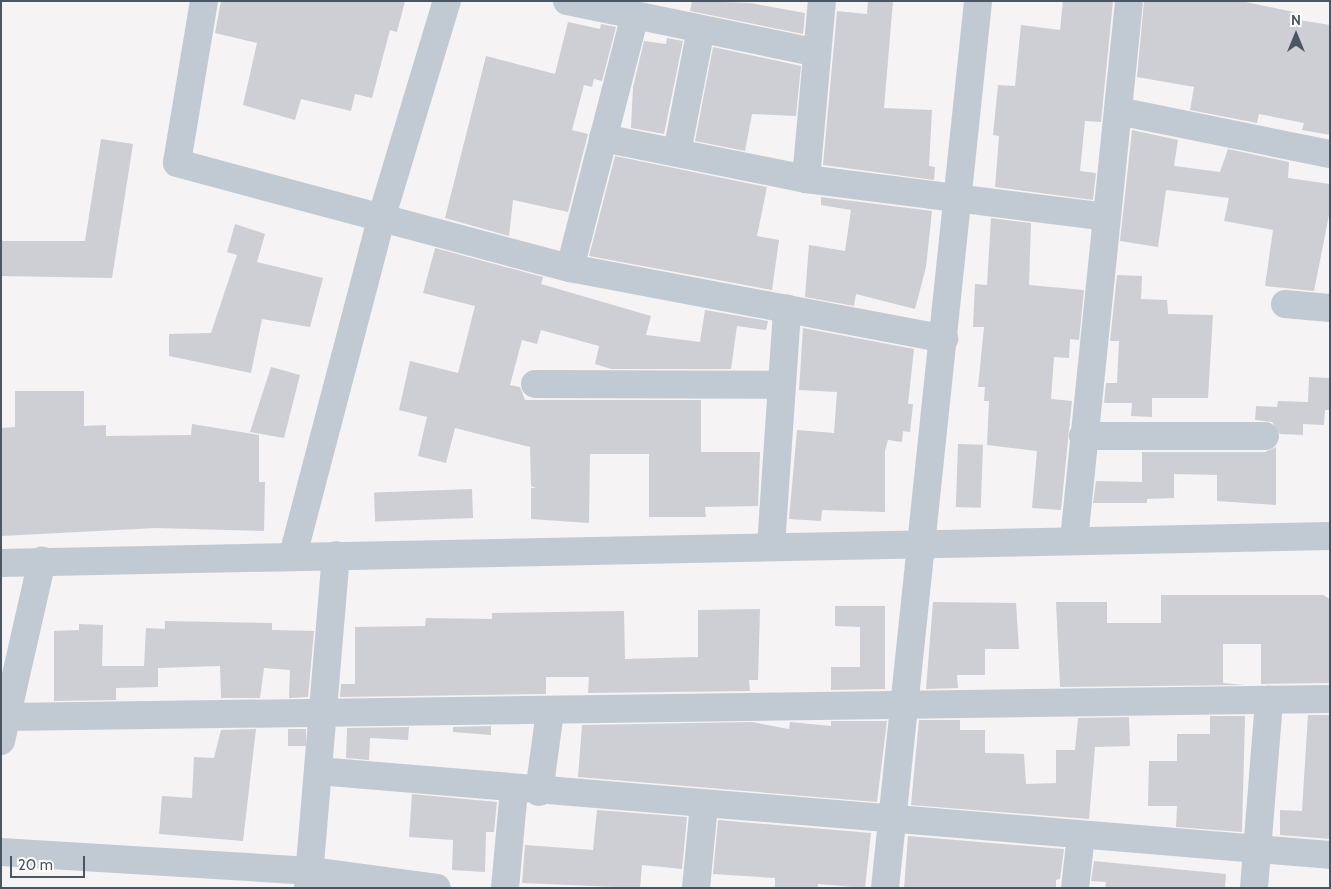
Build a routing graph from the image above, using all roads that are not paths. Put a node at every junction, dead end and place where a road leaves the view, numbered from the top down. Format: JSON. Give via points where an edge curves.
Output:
{"nodes":[{"id":1,"x":204,"y":1,"type":"edge"},
{"id":2,"x":447,"y":1,"type":"edge"},
{"id":3,"x":567,"y":1,"type":"edge"},
{"id":4,"x":822,"y":1,"type":"edge"},
{"id":5,"x":978,"y":1,"type":"edge"},
{"id":6,"x":1129,"y":1,"type":"edge"},
{"id":7,"x":634,"y":15,"type":"junction"},
{"id":8,"x":701,"y":29,"type":"junction"},
{"id":9,"x":817,"y":53,"type":"junction"},
{"id":10,"x":1118,"y":111,"type":"junction"},
{"id":11,"x":603,"y":138,"type":"junction"},
{"id":12,"x":677,"y":152,"type":"junction"},
{"id":13,"x":1330,"y":154,"type":"edge"},
{"id":14,"x":806,"y":179,"type":"junction"},
{"id":15,"x":958,"y":199,"type":"junction"},
{"id":16,"x":1105,"y":216,"type":"junction"},
{"id":17,"x":381,"y":220,"type":"junction"},
{"id":18,"x":570,"y":268,"type":"junction"},
{"id":19,"x":1285,"y":304,"type":"dead end"},
{"id":20,"x":1330,"y":308,"type":"edge"},
{"id":21,"x":787,"y":309,"type":"junction"},
{"id":22,"x":944,"y":339,"type":"junction"},
{"id":23,"x":535,"y":384,"type":"dead end"},
{"id":24,"x":779,"y":386,"type":"junction"},
{"id":25,"x":1084,"y":436,"type":"junction"},
{"id":26,"x":1265,"y":436,"type":"dead end"},
{"id":27,"x":1330,"y":536,"type":"edge"},
{"id":28,"x":1074,"y":540,"type":"junction"},
{"id":29,"x":922,"y":545,"type":"junction"},
{"id":30,"x":771,"y":546,"type":"junction"},
{"id":31,"x":293,"y":555,"type":"junction"},
{"id":32,"x":336,"y":555,"type":"junction"},
{"id":33,"x":42,"y":561,"type":"junction"},
{"id":34,"x":1,"y":563,"type":"edge"},
{"id":35,"x":1330,"y":699,"type":"edge"},
{"id":36,"x":1269,"y":700,"type":"junction"},
{"id":37,"x":902,"y":704,"type":"junction"},
{"id":38,"x":323,"y":711,"type":"junction"},
{"id":39,"x":550,"y":712,"type":"junction"},
{"id":40,"x":4,"y":729,"type":"edge"},
{"id":41,"x":318,"y":771,"type":"junction"},
{"id":42,"x":527,"y":791,"type":"junction"},
{"id":43,"x":704,"y":805,"type":"junction"},
{"id":44,"x":892,"y":820,"type":"junction"},
{"id":45,"x":1081,"y":835,"type":"junction"},
{"id":46,"x":1258,"y":850,"type":"junction"},
{"id":47,"x":1,"y":852,"type":"edge"},
{"id":48,"x":1330,"y":855,"type":"edge"},
{"id":49,"x":218,"y":878,"type":"edge"},
{"id":50,"x":309,"y":880,"type":"edge"},
{"id":51,"x":437,"y":888,"type":"edge"},
{"id":52,"x":505,"y":888,"type":"edge"},
{"id":53,"x":696,"y":888,"type":"edge"},
{"id":54,"x":885,"y":888,"type":"edge"},
{"id":55,"x":1075,"y":888,"type":"edge"},
{"id":56,"x":1254,"y":888,"type":"edge"}],
"edges":[{"from":1,"to":17,"type":"street","via":[[177,164]]},
{"from":2,"to":17,"type":"street"},
{"from":3,"to":7,"type":"street"},
{"from":4,"to":9,"type":"street"},
{"from":5,"to":15,"type":"street"},
{"from":6,"to":10,"type":"street"},
{"from":7,"to":8,"type":"street"},
{"from":7,"to":11,"type":"street"},
{"from":8,"to":9,"type":"street"},
{"from":8,"to":12,"type":"street"},
{"from":9,"to":14,"type":"street"},
{"from":10,"to":13,"type":"street"},
{"from":10,"to":16,"type":"street"},
{"from":11,"to":12,"type":"street"},
{"from":11,"to":18,"type":"street"},
{"from":12,"to":14,"type":"street"},
{"from":14,"to":15,"type":"street"},
{"from":15,"to":16,"type":"street"},
{"from":15,"to":22,"type":"street"},
{"from":16,"to":25,"type":"street"},
{"from":17,"to":18,"type":"street"},
{"from":17,"to":31,"type":"street"},
{"from":18,"to":21,"type":"street"},
{"from":19,"to":20,"type":"street"},
{"from":21,"to":22,"type":"street"},
{"from":21,"to":24,"type":"street"},
{"from":22,"to":29,"type":"street"},
{"from":23,"to":24,"type":"street"},
{"from":24,"to":30,"type":"street"},
{"from":25,"to":26,"type":"street"},
{"from":25,"to":28,"type":"street"},
{"from":27,"to":28,"type":"street"},
{"from":28,"to":29,"type":"street"},
{"from":29,"to":30,"type":"street"},
{"from":29,"to":37,"type":"street"},
{"from":30,"to":32,"type":"street"},
{"from":31,"to":32,"type":"street"},
{"from":31,"to":33,"type":"street"},
{"from":32,"to":38,"type":"street"},
{"from":33,"to":34,"type":"street"},
{"from":33,"to":40,"type":"street"},
{"from":35,"to":36,"type":"street"},
{"from":36,"to":37,"type":"street"},
{"from":36,"to":46,"type":"street"},
{"from":37,"to":39,"type":"street"},
{"from":37,"to":44,"type":"street"},
{"from":38,"to":39,"type":"street"},
{"from":38,"to":40,"type":"street"},
{"from":38,"to":41,"type":"street"},
{"from":39,"to":42,"type":"street"},
{"from":41,"to":42,"type":"street"},
{"from":41,"to":50,"type":"street"},
{"from":42,"to":43,"type":"street"},
{"from":42,"to":52,"type":"street"},
{"from":43,"to":44,"type":"street"},
{"from":43,"to":53,"type":"street"},
{"from":44,"to":45,"type":"street"},
{"from":44,"to":54,"type":"street"},
{"from":45,"to":46,"type":"street"},
{"from":45,"to":55,"type":"street"},
{"from":46,"to":48,"type":"street"},
{"from":46,"to":56,"type":"street"},
{"from":47,"to":49,"type":"street"},
{"from":49,"to":50,"type":"street"},
{"from":50,"to":51,"type":"street"}]}
